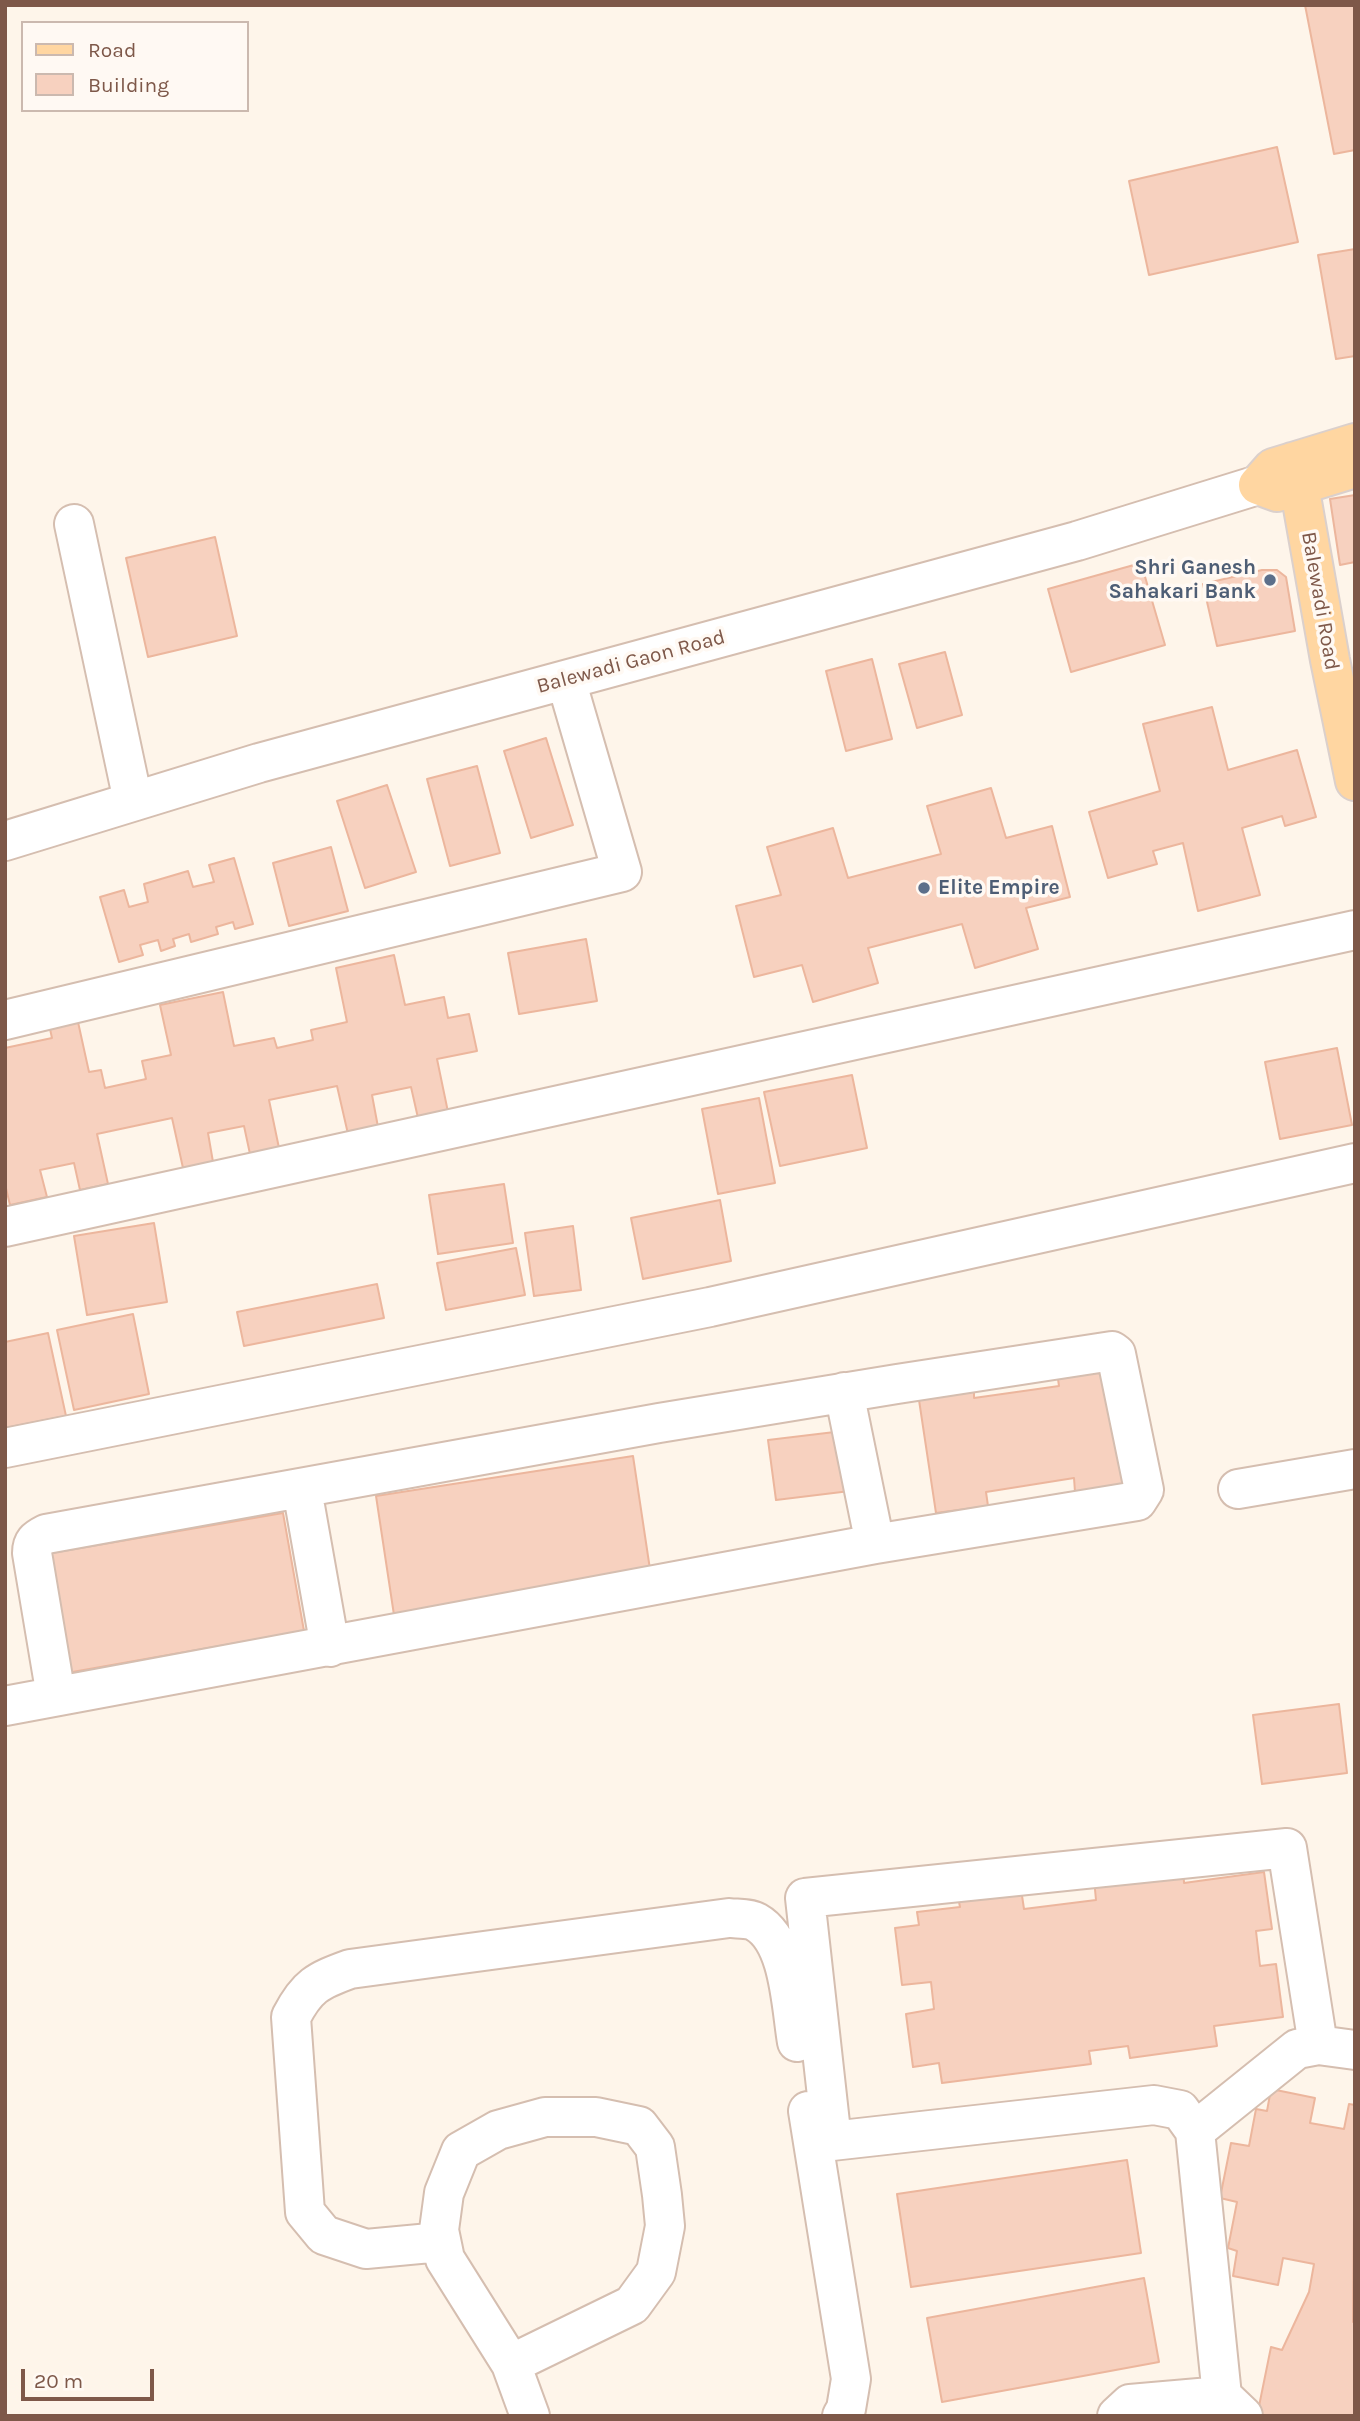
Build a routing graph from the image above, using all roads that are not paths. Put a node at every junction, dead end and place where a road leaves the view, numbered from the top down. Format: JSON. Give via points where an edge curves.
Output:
{"nodes":[{"id":1,"x":1355,"y":443,"type":"edge"},
{"id":2,"x":1355,"y":468,"type":"edge"},
{"id":3,"x":1296,"y":474,"type":"junction"},
{"id":4,"x":1258,"y":485,"type":"joint"},
{"id":5,"x":74,"y":524,"type":"dead end"},
{"id":6,"x":566,"y":680,"type":"junction"},
{"id":7,"x":1345,"y":682,"type":"edge"},
{"id":8,"x":1355,"y":781,"type":"edge"},
{"id":9,"x":134,"y":801,"type":"junction"},
{"id":10,"x":5,"y":841,"type":"edge"},
{"id":11,"x":1355,"y":930,"type":"edge"},
{"id":12,"x":5,"y":1020,"type":"edge"},
{"id":13,"x":1355,"y":1163,"type":"edge"},
{"id":14,"x":5,"y":1227,"type":"edge"},
{"id":15,"x":844,"y":1392,"type":"junction"},
{"id":16,"x":5,"y":1448,"type":"edge"},
{"id":17,"x":1355,"y":1469,"type":"edge"},
{"id":18,"x":302,"y":1489,"type":"junction"},
{"id":19,"x":1238,"y":1489,"type":"dead end"},
{"id":20,"x":875,"y":1544,"type":"junction"},
{"id":21,"x":330,"y":1647,"type":"junction"},
{"id":22,"x":56,"y":1696,"type":"junction"},
{"id":23,"x":5,"y":1706,"type":"edge"},
{"id":24,"x":1337,"y":2048,"type":"edge"},
{"id":25,"x":1195,"y":2131,"type":"junction"},
{"id":26,"x":441,"y":2242,"type":"junction"},
{"id":27,"x":511,"y":2364,"type":"junction"},
{"id":28,"x":1232,"y":2406,"type":"edge"},
{"id":29,"x":530,"y":2416,"type":"edge"},
{"id":30,"x":842,"y":2416,"type":"edge"},
{"id":31,"x":1117,"y":2416,"type":"edge"}],
"edges":[{"from":1,"to":3,"type":"main road","name":"Balewadi Gaon Road"},
{"from":2,"to":3,"type":"main road","name":"Balewadi Gaon Road"},
{"from":3,"to":4,"type":"main road","name":"Balewadi Gaon Road","via":[[1273,468]]},
{"from":3,"to":7,"type":"main road","name":"Balewadi Road"},
{"from":4,"to":6,"type":"street","name":"Balewadi Gaon Road","via":[[1077,541]]},
{"from":5,"to":9,"type":"street"},
{"from":6,"to":9,"type":"street","name":"Balewadi Gaon Road"},
{"from":6,"to":12,"type":"street","via":[[622,872]]},
{"from":7,"to":8,"type":"main road","name":"Balewadi Road"},
{"from":9,"to":10,"type":"street","name":"Balewadi Gaon Road"},
{"from":11,"to":14,"type":"street"},
{"from":13,"to":16,"type":"street","via":[[710,1307]]},
{"from":15,"to":18,"type":"street"},
{"from":15,"to":20,"type":"street"},
{"from":15,"to":20,"type":"street","via":[[1112,1351],[1144,1490],[1137,1501]]},
{"from":17,"to":19,"type":"street"},
{"from":18,"to":21,"type":"street"},
{"from":18,"to":22,"type":"street","via":[[36,1539],[32,1553]]},
{"from":20,"to":21,"type":"street"},
{"from":21,"to":22,"type":"street"},
{"from":22,"to":23,"type":"street"},
{"from":24,"to":25,"type":"street","via":[[1297,2049]]},
{"from":24,"to":25,"type":"street","via":[[1287,1848],[806,1898],[832,2141],[1154,2105],[1180,2110]]},
{"from":25,"to":28,"type":"street"},
{"from":26,"to":27,"type":"street","via":[[445,2259]]},
{"from":26,"to":27,"type":"street","via":[[444,2193],[461,2151],[498,2130],[545,2117],[596,2117],[639,2126],[655,2147],[665,2226],[656,2272],[632,2305]]},
{"from":26,"to":30,"type":"street","via":[[366,2249],[324,2235],[305,2212],[291,2017],[303,1994],[350,1969],[729,1918],[755,1921],[773,1937],[783,1958],[852,2379]]},
{"from":27,"to":29,"type":"street"},
{"from":28,"to":31,"type":"street","via":[[1130,2404]]}]}
